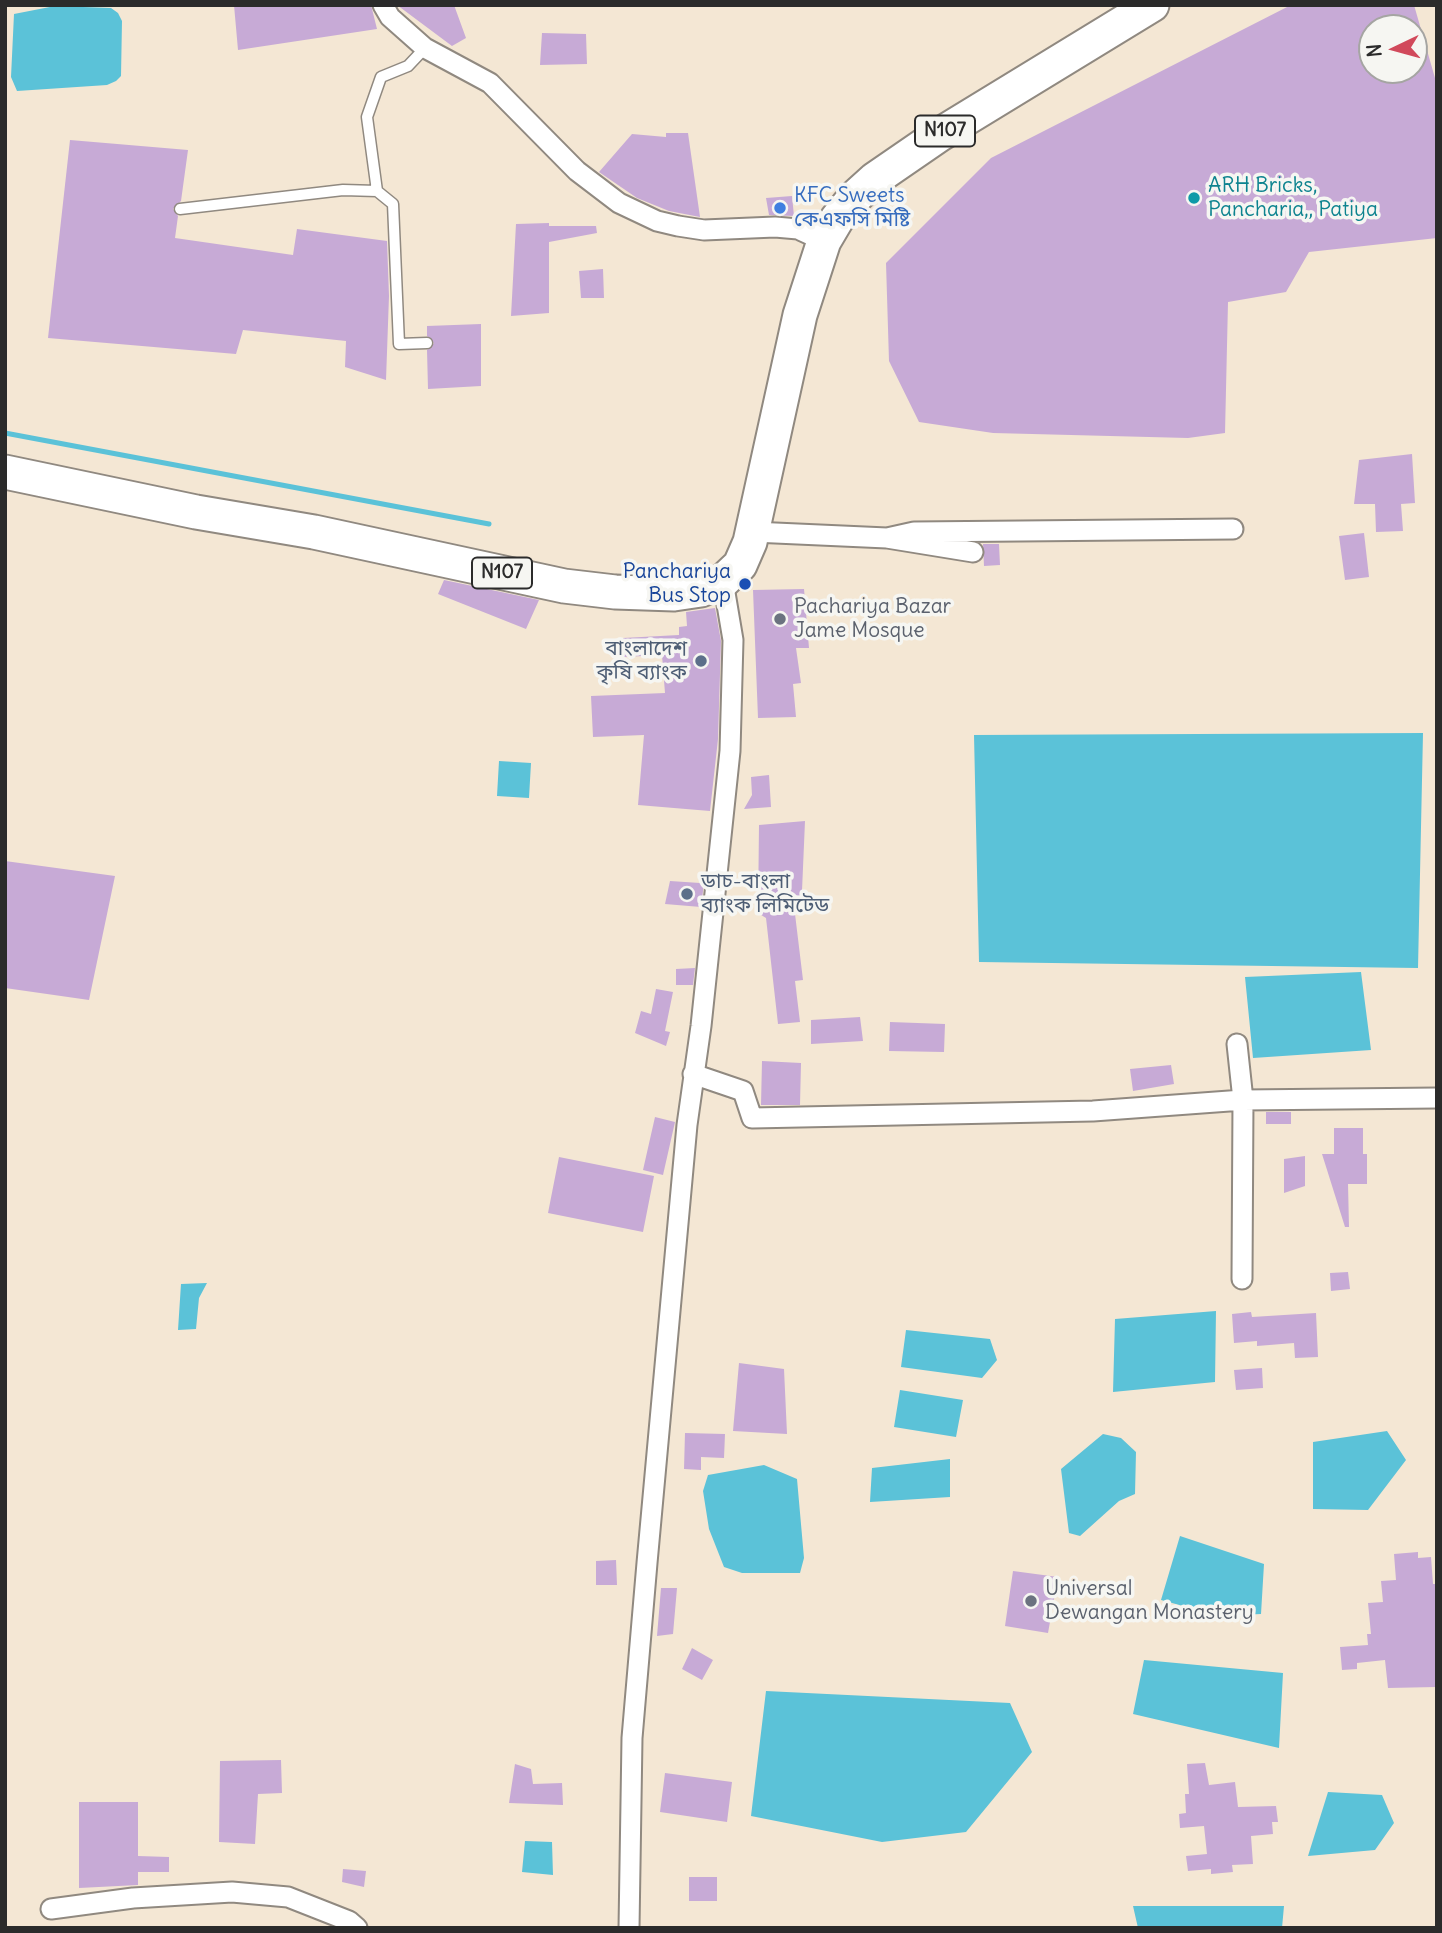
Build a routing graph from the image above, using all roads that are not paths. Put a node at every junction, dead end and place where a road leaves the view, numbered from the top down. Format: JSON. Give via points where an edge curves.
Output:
{"nodes":[{"id":1,"x":383,"y":5,"type":"edge"},
{"id":2,"x":1152,"y":5,"type":"edge"},
{"id":3,"x":425,"y":48,"type":"junction"},
{"id":4,"x":377,"y":191,"type":"junction"},
{"id":5,"x":180,"y":209,"type":"dead end"},
{"id":6,"x":824,"y":241,"type":"junction"},
{"id":7,"x":427,"y":343,"type":"dead end"},
{"id":8,"x":5,"y":472,"type":"edge"},
{"id":9,"x":1233,"y":529,"type":"dead end"},
{"id":10,"x":753,"y":532,"type":"junction"},
{"id":11,"x":887,"y":538,"type":"junction"},
{"id":12,"x":972,"y":552,"type":"dead end"},
{"id":13,"x":723,"y":581,"type":"junction"},
{"id":14,"x":1237,"y":1044,"type":"dead end"},
{"id":15,"x":693,"y":1074,"type":"junction"},
{"id":16,"x":1437,"y":1098,"type":"edge"},
{"id":17,"x":1243,"y":1100,"type":"junction"},
{"id":18,"x":1242,"y":1279,"type":"dead end"},
{"id":19,"x":51,"y":1909,"type":"dead end"},
{"id":20,"x":357,"y":1928,"type":"edge"},
{"id":21,"x":629,"y":1928,"type":"edge"}],
"edges":[{"from":1,"to":3,"type":"street"},
{"from":2,"to":6,"type":"highway","number":"N107","via":[[904,159],[854,198]]},
{"from":3,"to":4,"type":"lane","via":[[408,66],[381,77],[367,117]]},
{"from":3,"to":6,"type":"street","via":[[490,83],[577,171],[619,204],[678,226],[798,229]]},
{"from":4,"to":5,"type":"lane","via":[[343,190]]},
{"from":4,"to":7,"type":"lane","via":[[393,204],[399,344]]},
{"from":6,"to":10,"type":"highway","number":"N107","via":[[800,315]]},
{"from":8,"to":13,"type":"highway","number":"N107","via":[[564,586],[674,594]]},
{"from":9,"to":11,"type":"street","via":[[914,532]]},
{"from":10,"to":11,"type":"street"},
{"from":10,"to":13,"type":"highway","number":"N107","via":[[740,565]]},
{"from":11,"to":12,"type":"street"},
{"from":13,"to":15,"type":"street","via":[[733,640],[730,751]]},
{"from":14,"to":17,"type":"street"},
{"from":15,"to":17,"type":"street","via":[[743,1091],[752,1118],[1093,1111]]},
{"from":15,"to":21,"type":"street","via":[[632,1738]]},
{"from":16,"to":17,"type":"street"},
{"from":17,"to":18,"type":"street"},
{"from":19,"to":20,"type":"street","via":[[232,1892],[288,1898]]}]}
